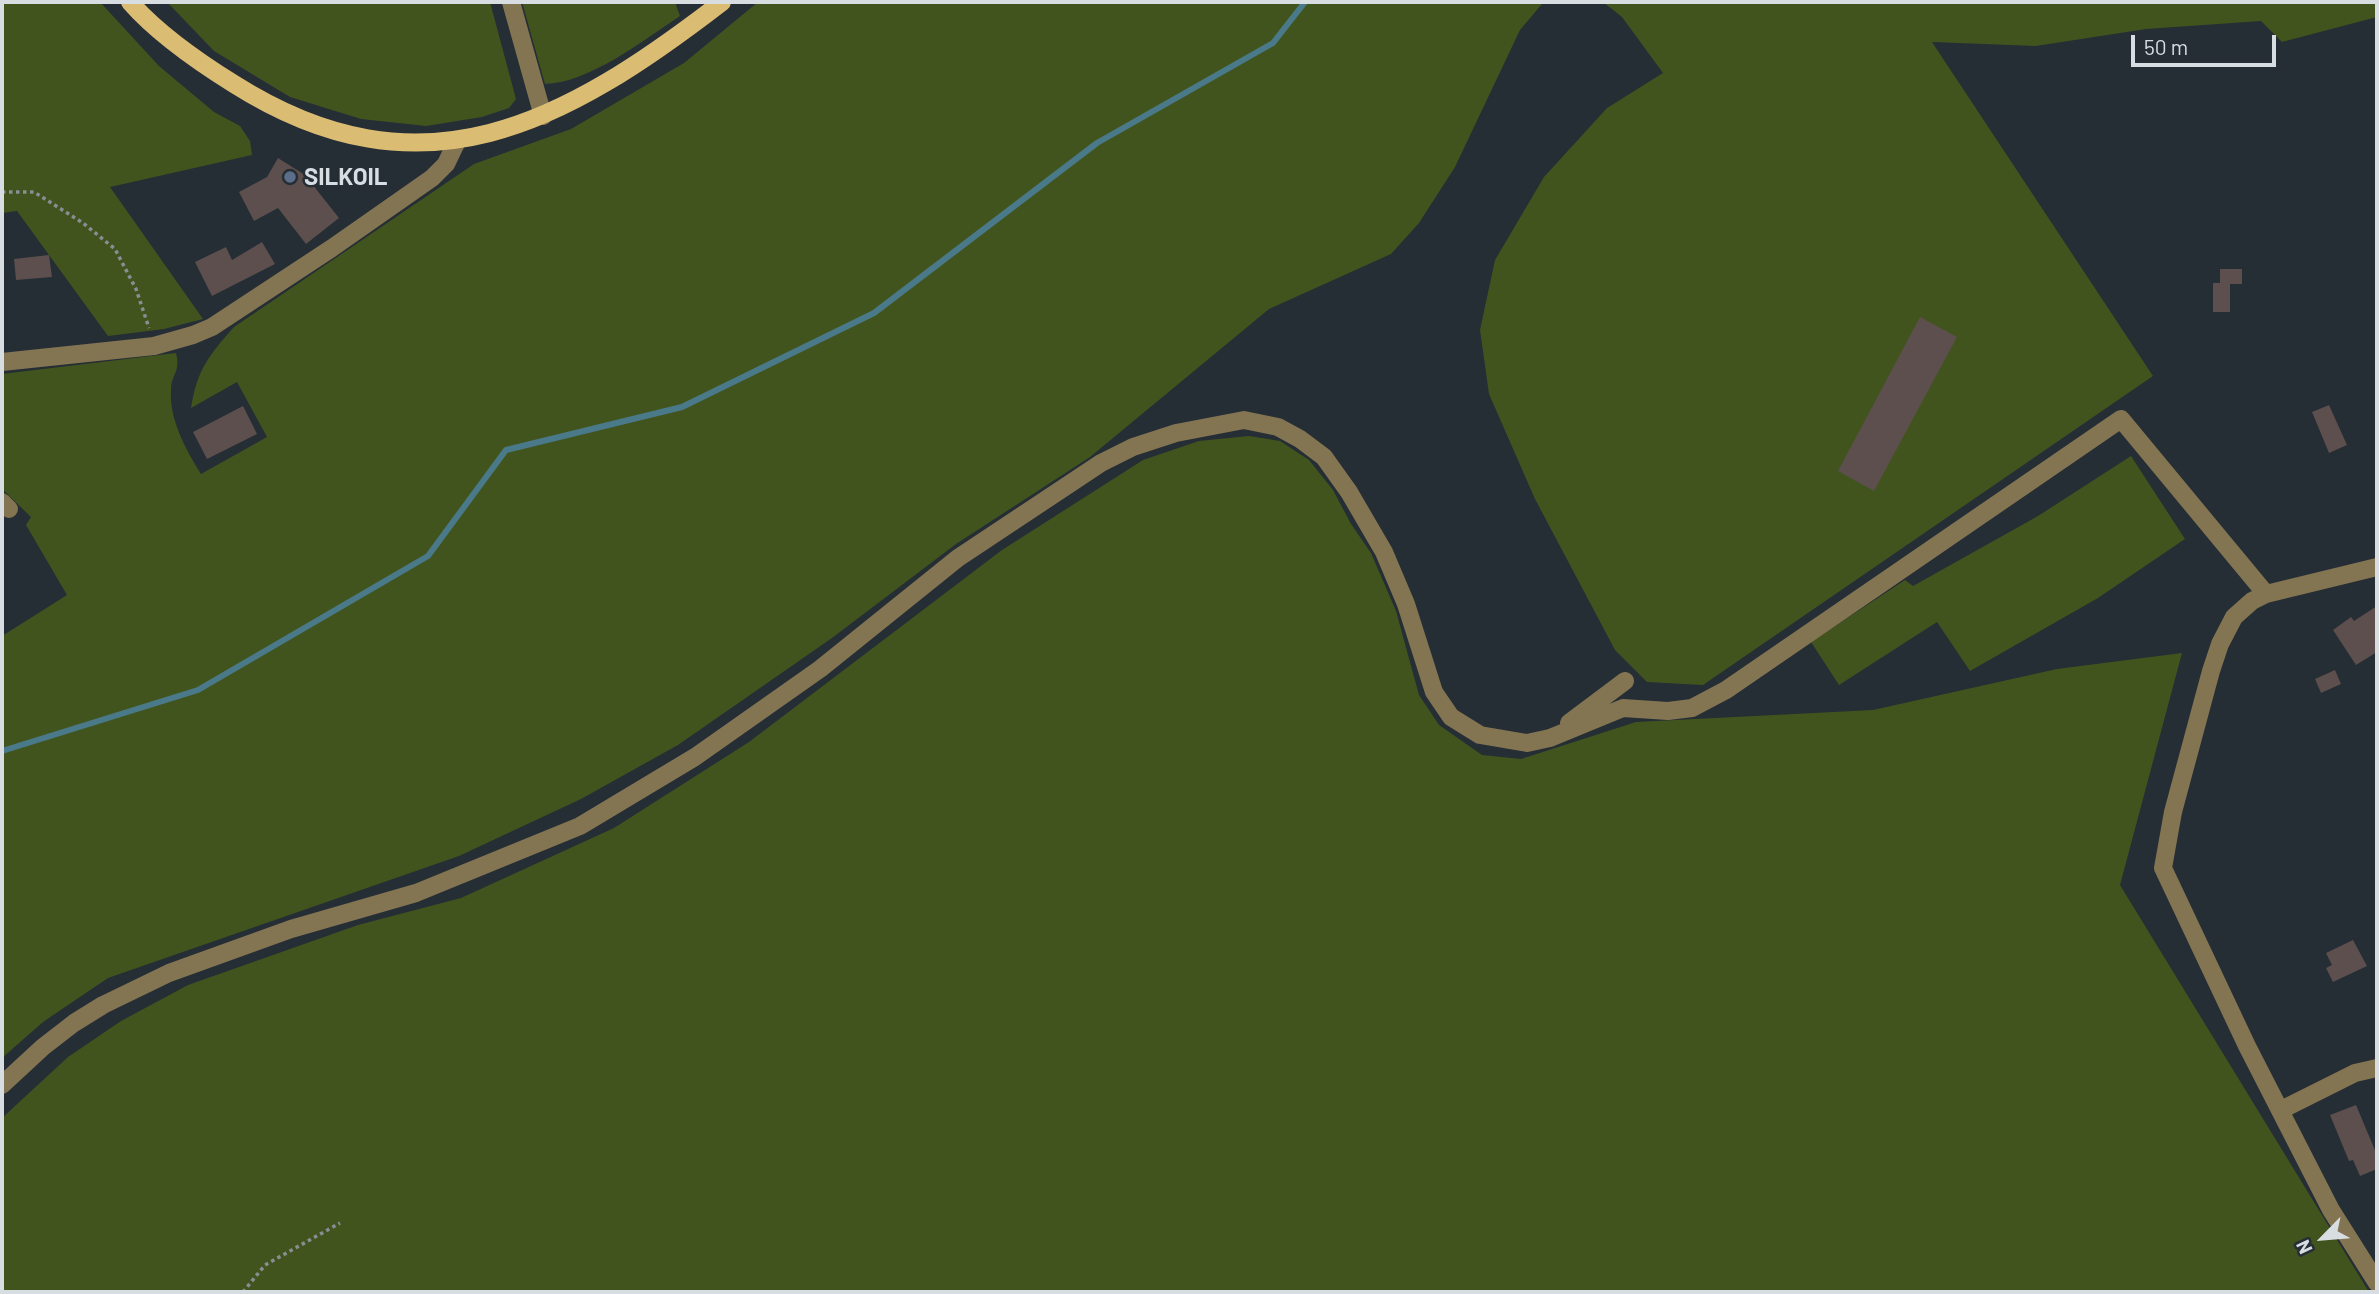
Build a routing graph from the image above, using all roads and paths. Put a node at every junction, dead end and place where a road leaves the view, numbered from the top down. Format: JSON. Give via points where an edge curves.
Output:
{"nodes":[{"id":1,"x":130,"y":2,"type":"edge"},
{"id":2,"x":511,"y":2,"type":"edge"},
{"id":3,"x":722,"y":2,"type":"edge"},
{"id":4,"x":543,"y":116,"type":"junction"},
{"id":5,"x":457,"y":141,"type":"junction"},
{"id":6,"x":2,"y":192,"type":"edge"},
{"id":7,"x":154,"y":346,"type":"junction"},
{"id":8,"x":2,"y":362,"type":"edge"},
{"id":9,"x":2377,"y":567,"type":"edge"},
{"id":10,"x":2266,"y":594,"type":"junction"},
{"id":11,"x":1625,"y":681,"type":"dead end"},
{"id":12,"x":1550,"y":738,"type":"junction"},
{"id":13,"x":2377,"y":1068,"type":"edge"},
{"id":14,"x":2,"y":1085,"type":"edge"},
{"id":15,"x":2281,"y":1110,"type":"junction"},
{"id":16,"x":340,"y":1223,"type":"dead end"},
{"id":17,"x":2377,"y":1283,"type":"edge"},
{"id":18,"x":243,"y":1292,"type":"edge"}],
"edges":[{"from":1,"to":5,"type":"main road","via":[[215,72],[300,119],[368,139]]},
{"from":2,"to":4,"type":"street"},
{"from":3,"to":4,"type":"main road","via":[[640,61]]},
{"from":4,"to":5,"type":"main road","via":[[501,132]]},
{"from":5,"to":7,"type":"street","via":[[446,164],[432,178],[332,248],[212,327]]},
{"from":6,"to":7,"type":"path","via":[[34,192],[115,249],[136,289]]},
{"from":7,"to":8,"type":"street"},
{"from":9,"to":10,"type":"street"},
{"from":10,"to":12,"type":"street","via":[[2121,419],[1726,690],[1692,708],[1623,708]]},
{"from":10,"to":15,"type":"street","via":[[2234,617],[2220,644],[2162,868]]},
{"from":11,"to":12,"type":"street"},
{"from":12,"to":14,"type":"street","via":[[1527,743],[1480,735],[1451,717],[1433,692],[1406,604],[1384,552],[1324,457],[1278,427],[1244,421],[1176,432],[1101,463],[958,558],[820,669],[695,757],[580,826],[416,893],[291,929],[169,973],[74,1023]]},
{"from":13,"to":15,"type":"street","via":[[2355,1073]]},
{"from":15,"to":17,"type":"street","via":[[2331,1210]]},
{"from":16,"to":18,"type":"path","via":[[265,1265]]}]}
